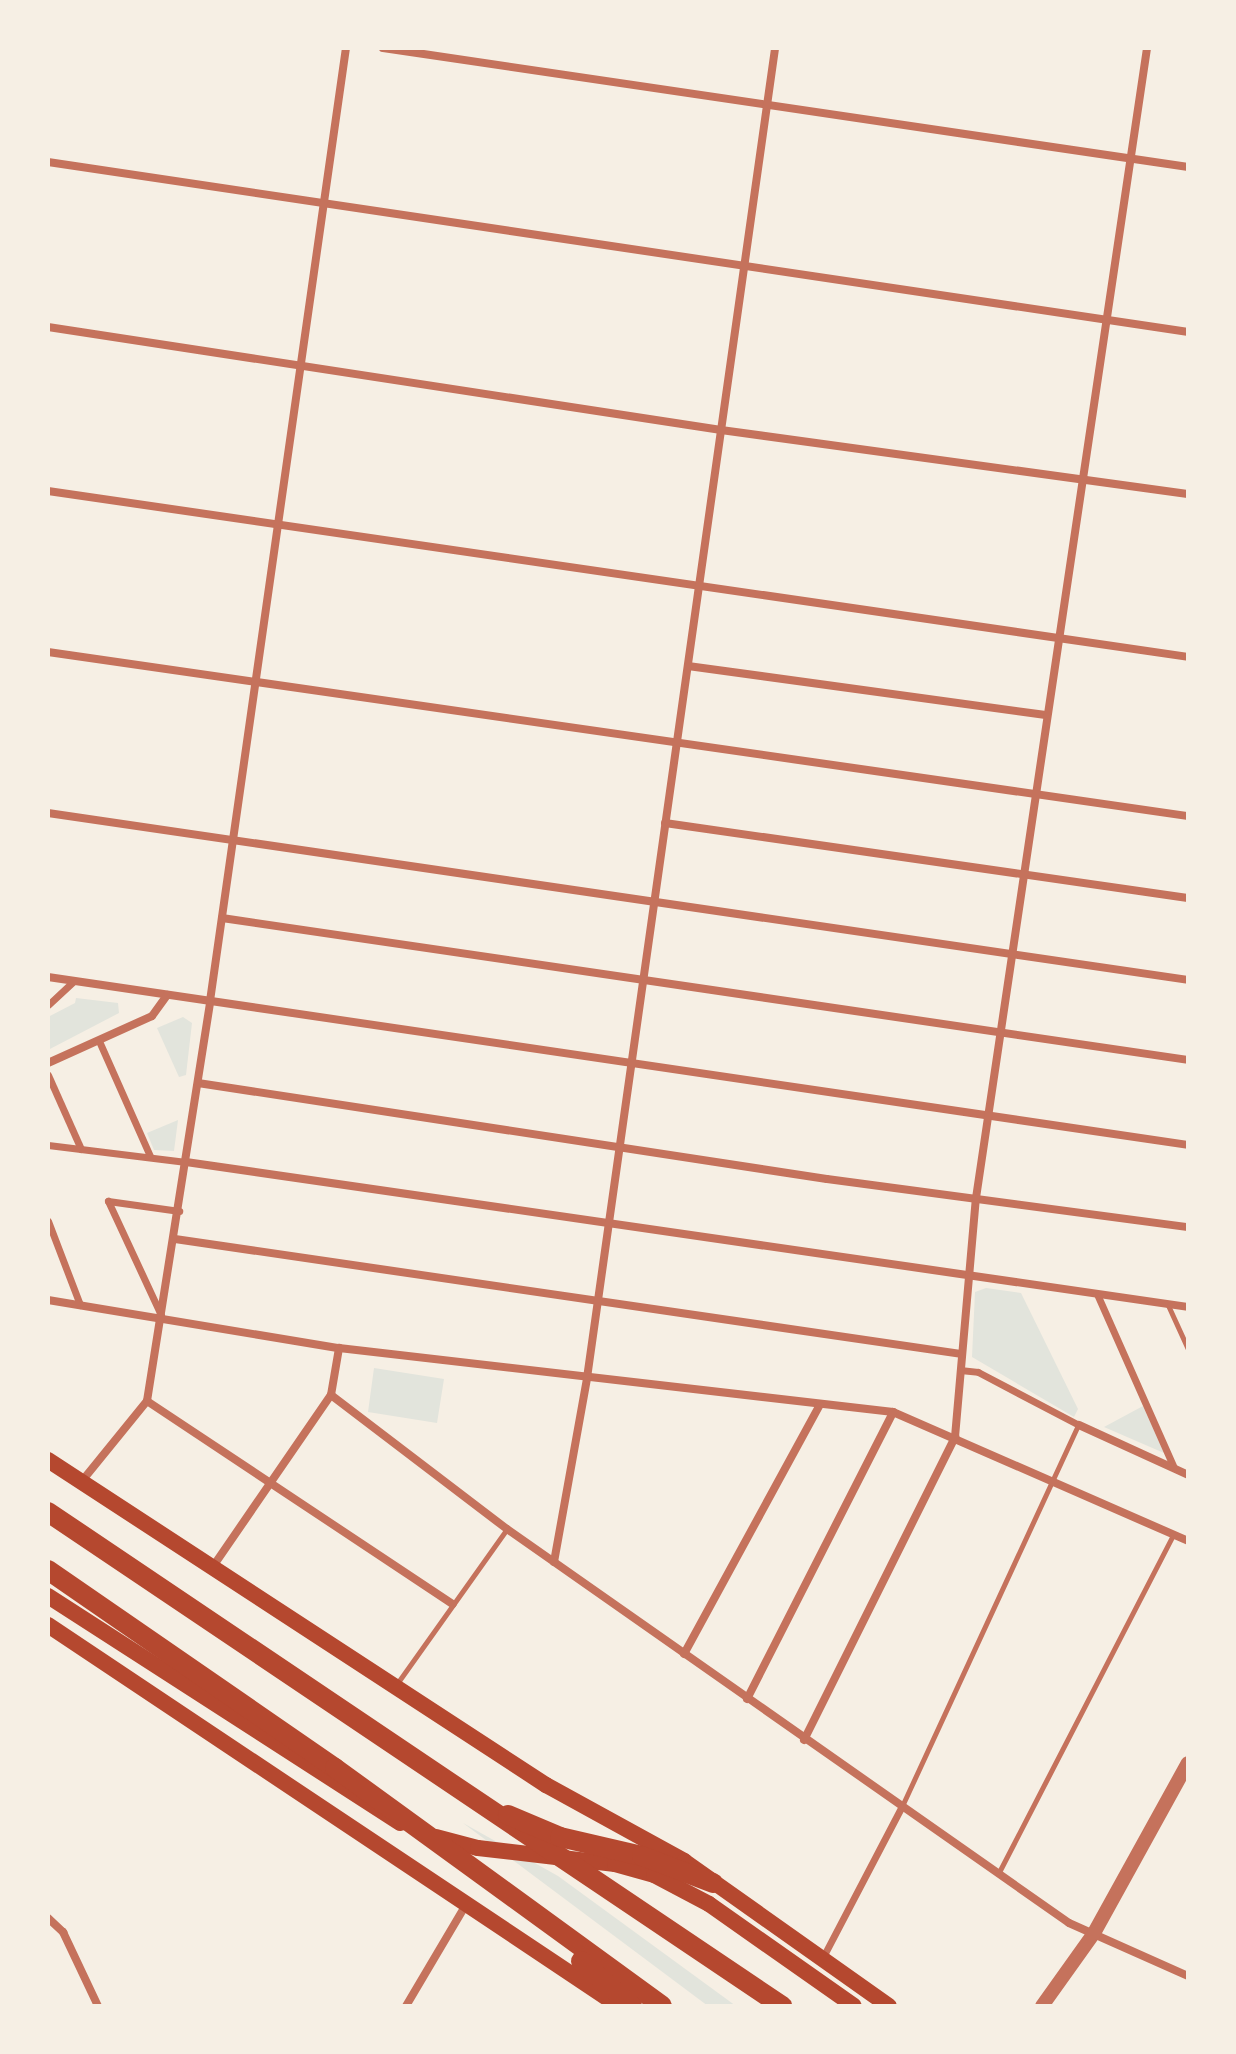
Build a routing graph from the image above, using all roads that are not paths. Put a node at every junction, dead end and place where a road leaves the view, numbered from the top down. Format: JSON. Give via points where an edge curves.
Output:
{"nodes":[{"id":1,"x":346,"y":48,"type":"edge"},
{"id":2,"x":383,"y":48,"type":"edge"},
{"id":3,"x":775,"y":48,"type":"edge"},
{"id":4,"x":1147,"y":48,"type":"edge"},
{"id":5,"x":767,"y":106,"type":"junction"},
{"id":6,"x":1130,"y":158,"type":"junction"},
{"id":7,"x":48,"y":162,"type":"edge"},
{"id":8,"x":1188,"y":167,"type":"edge"},
{"id":9,"x":324,"y":202,"type":"junction"},
{"id":10,"x":745,"y":267,"type":"junction"},
{"id":11,"x":1106,"y":320,"type":"junction"},
{"id":12,"x":48,"y":327,"type":"edge"},
{"id":13,"x":1188,"y":332,"type":"edge"},
{"id":14,"x":302,"y":363,"type":"junction"},
{"id":15,"x":721,"y":430,"type":"junction"},
{"id":16,"x":1083,"y":479,"type":"junction"},
{"id":17,"x":48,"y":491,"type":"edge"},
{"id":18,"x":1188,"y":494,"type":"edge"},
{"id":19,"x":280,"y":525,"type":"junction"},
{"id":20,"x":699,"y":585,"type":"junction"},
{"id":21,"x":1056,"y":638,"type":"junction"},
{"id":22,"x":48,"y":652,"type":"edge"},
{"id":23,"x":1188,"y":657,"type":"edge"},
{"id":24,"x":688,"y":666,"type":"junction"},
{"id":25,"x":257,"y":682,"type":"junction"},
{"id":26,"x":1046,"y":715,"type":"junction"},
{"id":27,"x":676,"y":745,"type":"junction"},
{"id":28,"x":1034,"y":795,"type":"junction"},
{"id":29,"x":48,"y":813,"type":"edge"},
{"id":30,"x":1188,"y":816,"type":"edge"},
{"id":31,"x":665,"y":823,"type":"junction"},
{"id":32,"x":233,"y":840,"type":"junction"},
{"id":33,"x":1023,"y":875,"type":"junction"},
{"id":34,"x":1188,"y":898,"type":"edge"},
{"id":35,"x":654,"y":903,"type":"junction"},
{"id":36,"x":222,"y":918,"type":"junction"},
{"id":37,"x":1013,"y":954,"type":"junction"},
{"id":38,"x":48,"y":977,"type":"edge"},
{"id":39,"x":1188,"y":980,"type":"edge"},
{"id":40,"x":74,"y":981,"type":"junction"},
{"id":41,"x":643,"y":981,"type":"junction"},
{"id":42,"x":167,"y":995,"type":"junction"},
{"id":43,"x":210,"y":1001,"type":"junction"},
{"id":44,"x":48,"y":1005,"type":"edge"},
{"id":45,"x":1001,"y":1033,"type":"junction"},
{"id":46,"x":99,"y":1041,"type":"junction"},
{"id":47,"x":1188,"y":1060,"type":"edge"},
{"id":48,"x":48,"y":1063,"type":"edge"},
{"id":49,"x":630,"y":1063,"type":"junction"},
{"id":50,"x":48,"y":1075,"type":"edge"},
{"id":51,"x":198,"y":1083,"type":"junction"},
{"id":52,"x":989,"y":1116,"type":"junction"},
{"id":53,"x":48,"y":1145,"type":"edge"},
{"id":54,"x":1188,"y":1145,"type":"edge"},
{"id":55,"x":619,"y":1147,"type":"junction"},
{"id":56,"x":81,"y":1149,"type":"junction"},
{"id":57,"x":150,"y":1156,"type":"junction"},
{"id":58,"x":186,"y":1162,"type":"junction"},
{"id":59,"x":976,"y":1198,"type":"junction"},
{"id":60,"x":179,"y":1211,"type":"junction"},
{"id":61,"x":48,"y":1221,"type":"edge"},
{"id":62,"x":609,"y":1224,"type":"junction"},
{"id":63,"x":1188,"y":1227,"type":"edge"},
{"id":64,"x":175,"y":1239,"type":"junction"},
{"id":65,"x":966,"y":1274,"type":"junction"},
{"id":66,"x":1097,"y":1294,"type":"junction"},
{"id":67,"x":48,"y":1300,"type":"edge"},
{"id":68,"x":597,"y":1303,"type":"junction"},
{"id":69,"x":1167,"y":1303,"type":"junction"},
{"id":70,"x":80,"y":1305,"type":"junction"},
{"id":71,"x":1188,"y":1307,"type":"edge"},
{"id":72,"x":162,"y":1317,"type":"junction"},
{"id":73,"x":339,"y":1348,"type":"junction"},
{"id":74,"x":1188,"y":1349,"type":"edge"},
{"id":75,"x":961,"y":1354,"type":"junction"},
{"id":76,"x":960,"y":1370,"type":"junction"},
{"id":77,"x":587,"y":1378,"type":"junction"},
{"id":78,"x":331,"y":1395,"type":"junction"},
{"id":79,"x":147,"y":1401,"type":"junction"},
{"id":80,"x":820,"y":1405,"type":"junction"},
{"id":81,"x":893,"y":1412,"type":"junction"},
{"id":82,"x":1079,"y":1425,"type":"junction"},
{"id":83,"x":955,"y":1437,"type":"junction"},
{"id":84,"x":48,"y":1460,"type":"edge"},
{"id":85,"x":1174,"y":1468,"type":"junction"},
{"id":86,"x":1188,"y":1475,"type":"edge"},
{"id":87,"x":271,"y":1481,"type":"junction"},
{"id":88,"x":1052,"y":1481,"type":"junction"},
{"id":89,"x":80,"y":1483,"type":"junction"},
{"id":90,"x":48,"y":1509,"type":"edge"},
{"id":91,"x":507,"y":1529,"type":"junction"},
{"id":92,"x":1173,"y":1535,"type":"junction"},
{"id":93,"x":1188,"y":1541,"type":"edge"},
{"id":94,"x":554,"y":1562,"type":"junction"},
{"id":95,"x":214,"y":1565,"type":"junction"},
{"id":96,"x":48,"y":1570,"type":"edge"},
{"id":97,"x":48,"y":1596,"type":"edge"},
{"id":98,"x":453,"y":1604,"type":"junction"},
{"id":99,"x":48,"y":1625,"type":"edge"},
{"id":100,"x":684,"y":1654,"type":"junction"},
{"id":101,"x":395,"y":1686,"type":"junction"},
{"id":102,"x":747,"y":1699,"type":"junction"},
{"id":103,"x":804,"y":1740,"type":"junction"},
{"id":104,"x":1188,"y":1763,"type":"edge"},
{"id":105,"x":475,"y":1802,"type":"junction"},
{"id":106,"x":902,"y":1806,"type":"junction"},
{"id":107,"x":998,"y":1874,"type":"junction"},
{"id":108,"x":488,"y":1878,"type":"junction"},
{"id":109,"x":713,"y":1883,"type":"junction"},
{"id":110,"x":467,"y":1903,"type":"junction"},
{"id":111,"x":48,"y":1918,"type":"edge"},
{"id":112,"x":1094,"y":1933,"type":"junction"},
{"id":113,"x":821,"y":1959,"type":"junction"},
{"id":114,"x":1188,"y":1976,"type":"edge"},
{"id":115,"x":98,"y":2006,"type":"edge"},
{"id":116,"x":406,"y":2006,"type":"edge"},
{"id":117,"x":619,"y":2006,"type":"edge"},
{"id":118,"x":632,"y":2006,"type":"edge"},
{"id":119,"x":662,"y":2006,"type":"edge"},
{"id":120,"x":782,"y":2006,"type":"edge"},
{"id":121,"x":854,"y":2006,"type":"edge"},
{"id":122,"x":889,"y":2006,"type":"edge"},
{"id":123,"x":1042,"y":2006,"type":"edge"}],
"edges":[{"from":1,"to":9,"type":"street"},
{"from":2,"to":5,"type":"street"},
{"from":3,"to":5,"type":"street"},
{"from":4,"to":6,"type":"street"},
{"from":5,"to":6,"type":"street"},
{"from":5,"to":10,"type":"street"},
{"from":6,"to":8,"type":"street"},
{"from":6,"to":11,"type":"street"},
{"from":7,"to":9,"type":"street"},
{"from":9,"to":10,"type":"street"},
{"from":9,"to":14,"type":"street"},
{"from":10,"to":11,"type":"street"},
{"from":10,"to":15,"type":"street"},
{"from":11,"to":13,"type":"street"},
{"from":11,"to":16,"type":"street"},
{"from":12,"to":14,"type":"street"},
{"from":14,"to":15,"type":"street"},
{"from":14,"to":19,"type":"street"},
{"from":15,"to":16,"type":"street"},
{"from":15,"to":20,"type":"street"},
{"from":16,"to":18,"type":"street"},
{"from":16,"to":21,"type":"street"},
{"from":17,"to":19,"type":"street"},
{"from":19,"to":20,"type":"street"},
{"from":19,"to":25,"type":"street"},
{"from":20,"to":21,"type":"street"},
{"from":20,"to":24,"type":"street"},
{"from":21,"to":23,"type":"street"},
{"from":21,"to":26,"type":"street"},
{"from":22,"to":25,"type":"street"},
{"from":24,"to":26,"type":"street"},
{"from":24,"to":27,"type":"street"},
{"from":25,"to":27,"type":"street"},
{"from":25,"to":32,"type":"street"},
{"from":26,"to":28,"type":"street"},
{"from":27,"to":28,"type":"street"},
{"from":27,"to":31,"type":"street"},
{"from":28,"to":30,"type":"street"},
{"from":28,"to":33,"type":"street"},
{"from":29,"to":32,"type":"street"},
{"from":31,"to":33,"type":"street"},
{"from":31,"to":35,"type":"street"},
{"from":32,"to":35,"type":"street"},
{"from":32,"to":36,"type":"street"},
{"from":33,"to":34,"type":"street"},
{"from":33,"to":37,"type":"street"},
{"from":35,"to":37,"type":"street"},
{"from":35,"to":41,"type":"street"},
{"from":36,"to":41,"type":"street"},
{"from":36,"to":43,"type":"street"},
{"from":37,"to":39,"type":"street"},
{"from":37,"to":45,"type":"street"},
{"from":38,"to":40,"type":"street"},
{"from":40,"to":42,"type":"street"},
{"from":40,"to":44,"type":"street"},
{"from":41,"to":45,"type":"street"},
{"from":41,"to":49,"type":"street"},
{"from":42,"to":43,"type":"street"},
{"from":42,"to":46,"type":"street","via":[[152,1016]]},
{"from":43,"to":49,"type":"street"},
{"from":43,"to":51,"type":"street"},
{"from":45,"to":47,"type":"street"},
{"from":45,"to":52,"type":"street"},
{"from":46,"to":48,"type":"street"},
{"from":46,"to":57,"type":"street"},
{"from":49,"to":52,"type":"street"},
{"from":49,"to":55,"type":"street"},
{"from":50,"to":56,"type":"street"},
{"from":51,"to":55,"type":"street"},
{"from":51,"to":58,"type":"street"},
{"from":52,"to":54,"type":"street"},
{"from":52,"to":59,"type":"street"},
{"from":53,"to":56,"type":"street"},
{"from":55,"to":59,"type":"street"},
{"from":55,"to":62,"type":"street"},
{"from":56,"to":57,"type":"street"},
{"from":57,"to":58,"type":"street"},
{"from":58,"to":60,"type":"street"},
{"from":58,"to":62,"type":"street"},
{"from":59,"to":63,"type":"street"},
{"from":59,"to":65,"type":"street"},
{"from":60,"to":64,"type":"street"},
{"from":60,"to":72,"type":"street","via":[[108,1201]]},
{"from":61,"to":70,"type":"street"},
{"from":62,"to":65,"type":"street"},
{"from":62,"to":68,"type":"street"},
{"from":64,"to":68,"type":"street"},
{"from":64,"to":72,"type":"street"},
{"from":65,"to":66,"type":"street"},
{"from":65,"to":75,"type":"street"},
{"from":66,"to":69,"type":"street"},
{"from":66,"to":85,"type":"street"},
{"from":67,"to":70,"type":"street"},
{"from":68,"to":75,"type":"street"},
{"from":68,"to":77,"type":"street"},
{"from":69,"to":71,"type":"street"},
{"from":69,"to":74,"type":"lane"},
{"from":70,"to":72,"type":"street"},
{"from":72,"to":73,"type":"street"},
{"from":72,"to":79,"type":"street"},
{"from":73,"to":77,"type":"street"},
{"from":73,"to":78,"type":"street"},
{"from":75,"to":76,"type":"street"},
{"from":76,"to":82,"type":"street","via":[[978,1372]]},
{"from":76,"to":83,"type":"street"},
{"from":77,"to":80,"type":"street"},
{"from":77,"to":94,"type":"street"},
{"from":78,"to":87,"type":"street"},
{"from":78,"to":91,"type":"street"},
{"from":79,"to":87,"type":"street"},
{"from":79,"to":89,"type":"street"},
{"from":80,"to":81,"type":"street"},
{"from":80,"to":100,"type":"street"},
{"from":81,"to":83,"type":"street"},
{"from":81,"to":102,"type":"street"},
{"from":82,"to":85,"type":"street"},
{"from":82,"to":88,"type":"lane"},
{"from":83,"to":88,"type":"street"},
{"from":83,"to":103,"type":"street"},
{"from":84,"to":89,"type":"main road"},
{"from":85,"to":86,"type":"street"},
{"from":87,"to":95,"type":"street"},
{"from":87,"to":98,"type":"street"},
{"from":88,"to":92,"type":"street"},
{"from":88,"to":106,"type":"lane"},
{"from":89,"to":95,"type":"main road"},
{"from":90,"to":105,"type":"highway"},
{"from":91,"to":94,"type":"street"},
{"from":91,"to":98,"type":"lane"},
{"from":92,"to":93,"type":"street"},
{"from":92,"to":107,"type":"lane"},
{"from":94,"to":100,"type":"street"},
{"from":95,"to":101,"type":"main road"},
{"from":96,"to":108,"type":"highway"},
{"from":97,"to":121,"type":"main road","via":[[379,1813],[422,1833],[478,1848],[615,1864],[654,1875],[709,1904]]},
{"from":98,"to":101,"type":"lane"},
{"from":99,"to":110,"type":"main road"},
{"from":100,"to":102,"type":"street"},
{"from":101,"to":109,"type":"main road","via":[[546,1785],[640,1833]]},
{"from":102,"to":103,"type":"street"},
{"from":103,"to":106,"type":"street"},
{"from":104,"to":112,"type":"street"},
{"from":105,"to":109,"type":"highway","via":[[560,1837],[642,1856]]},
{"from":105,"to":120,"type":"highway"},
{"from":106,"to":107,"type":"street"},
{"from":106,"to":113,"type":"street"},
{"from":107,"to":112,"type":"street","via":[[1069,1923]]},
{"from":108,"to":118,"type":"highway"},
{"from":108,"to":119,"type":"highway"},
{"from":109,"to":113,"type":"main road"},
{"from":110,"to":116,"type":"street"},
{"from":110,"to":117,"type":"main road"},
{"from":111,"to":115,"type":"street","via":[[63,1932]]},
{"from":112,"to":114,"type":"street"},
{"from":112,"to":123,"type":"street"},
{"from":113,"to":122,"type":"main road"}]}
